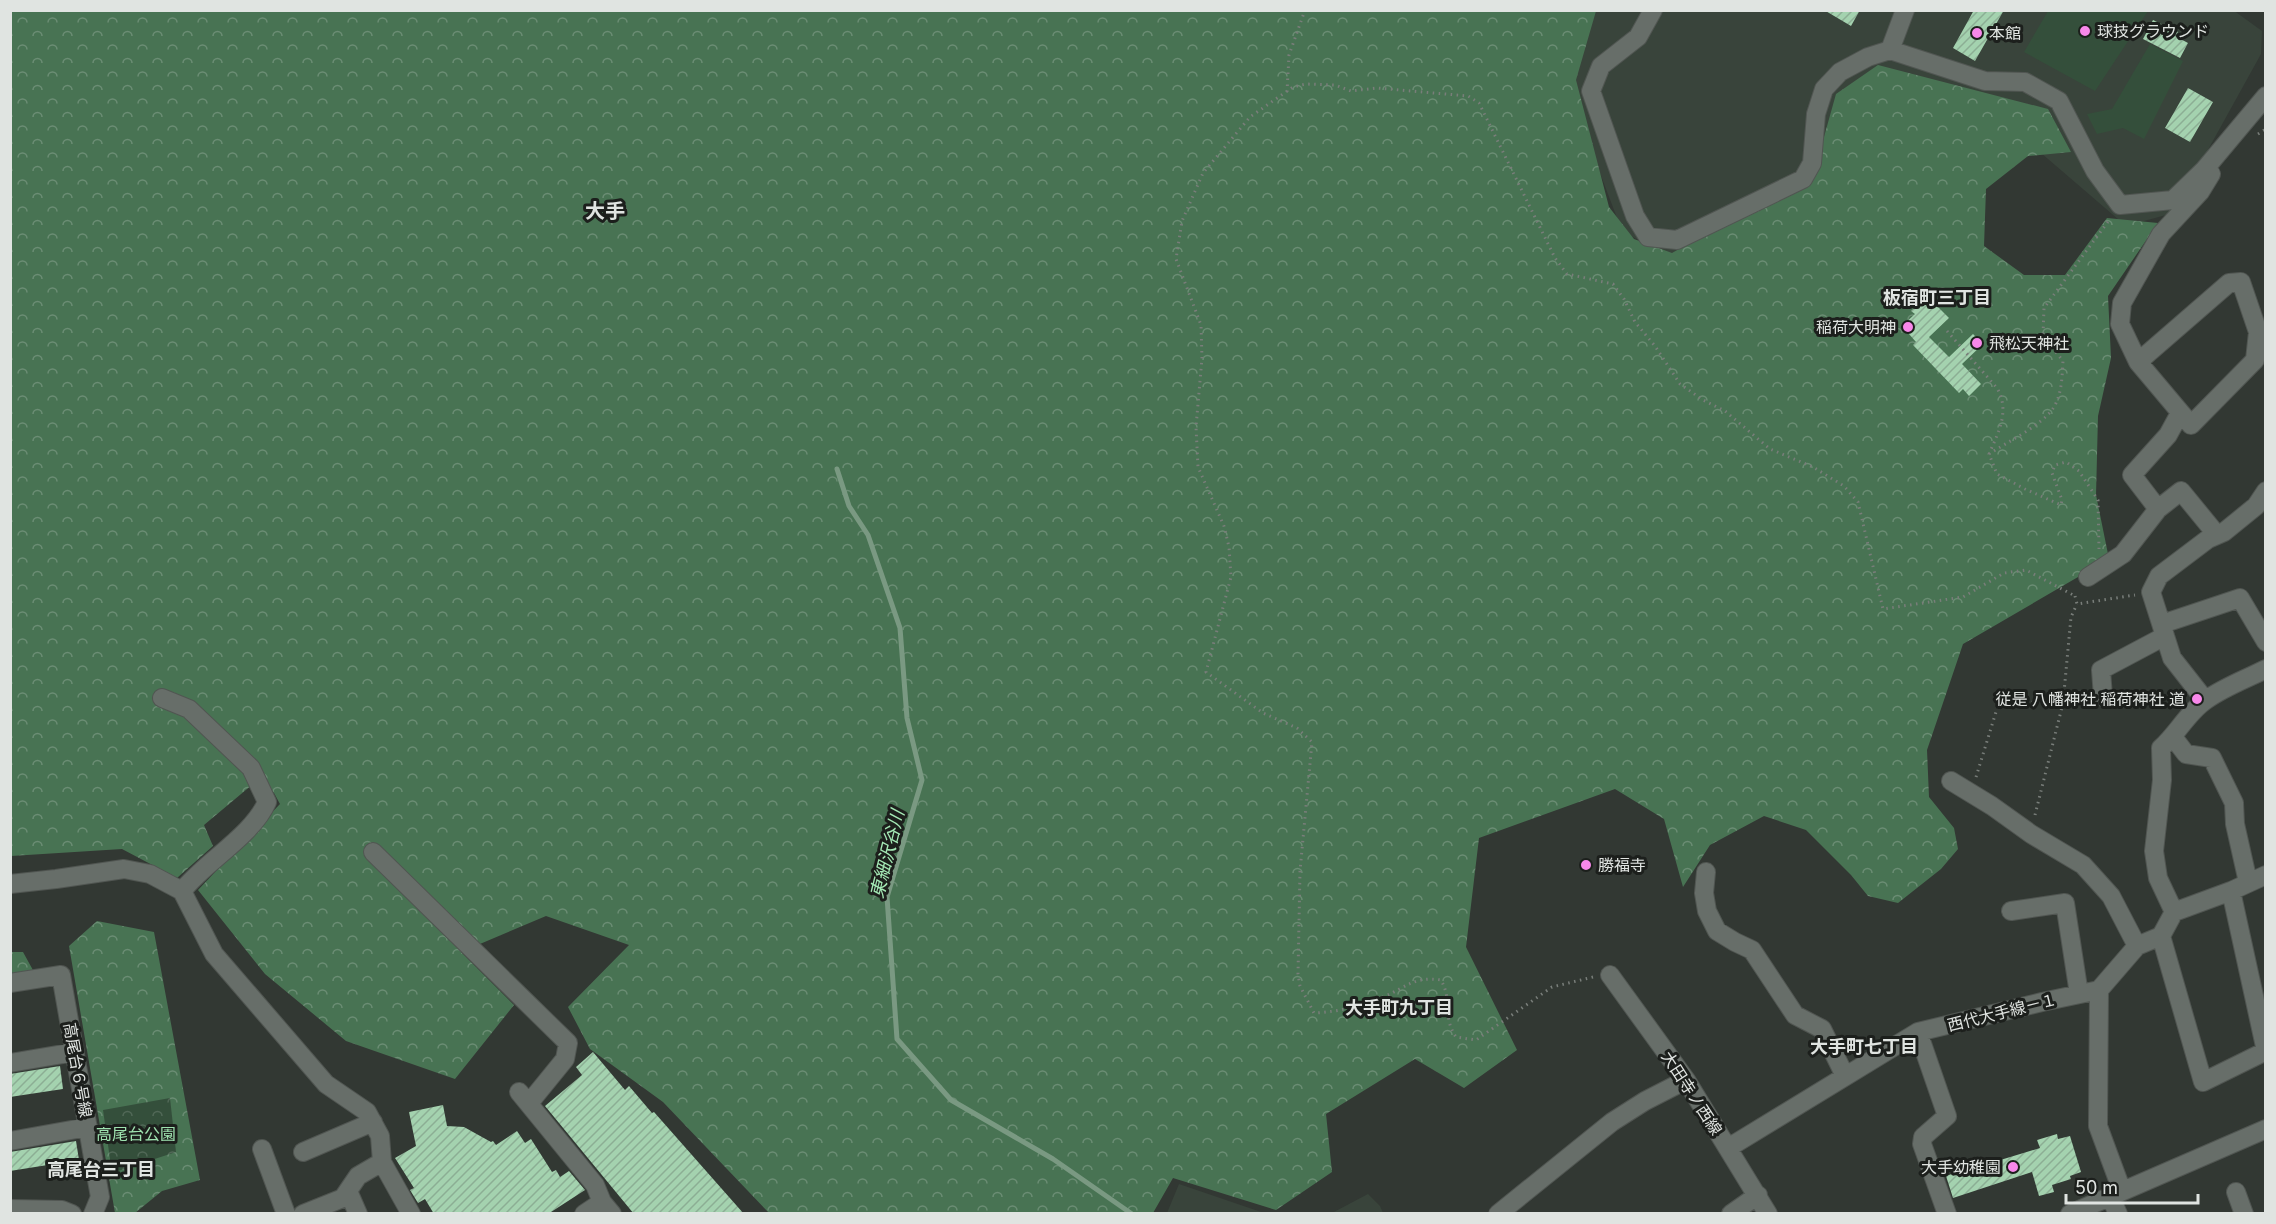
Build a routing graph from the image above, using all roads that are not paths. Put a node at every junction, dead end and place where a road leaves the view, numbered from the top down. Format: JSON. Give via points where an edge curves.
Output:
{"nodes":[{"id":1,"x":1653,"y":10,"type":"edge"},
{"id":2,"x":1905,"y":10,"type":"edge"},
{"id":3,"x":1890,"y":50,"type":"junction"},
{"id":4,"x":2265,"y":96,"type":"edge"},
{"id":5,"x":2204,"y":170,"type":"junction"},
{"id":6,"x":2262,"y":331,"type":"edge"},
{"id":7,"x":2138,"y":362,"type":"junction"},
{"id":8,"x":2180,"y":413,"type":"junction"},
{"id":9,"x":2265,"y":490,"type":"edge"},
{"id":10,"x":2158,"y":509,"type":"junction"},
{"id":11,"x":2217,"y":535,"type":"junction"},
{"id":12,"x":2088,"y":577,"type":"road end"},
{"id":13,"x":2163,"y":630,"type":"junction"},
{"id":14,"x":2265,"y":642,"type":"edge"},
{"id":15,"x":2265,"y":669,"type":"edge"},
{"id":16,"x":2103,"y":697,"type":"dead end"},
{"id":17,"x":162,"y":698,"type":"dead end"},
{"id":18,"x":2205,"y":700,"type":"junction"},
{"id":19,"x":2173,"y":737,"type":"junction"},
{"id":20,"x":1951,"y":781,"type":"dead end"},
{"id":21,"x":373,"y":852,"type":"dead end"},
{"id":22,"x":1706,"y":872,"type":"dead end"},
{"id":23,"x":2265,"y":875,"type":"edge"},
{"id":24,"x":2248,"y":882,"type":"junction"},
{"id":25,"x":10,"y":884,"type":"edge"},
{"id":26,"x":182,"y":891,"type":"junction"},
{"id":27,"x":2231,"y":891,"type":"junction"},
{"id":28,"x":2012,"y":911,"type":"dead end"},
{"id":29,"x":2174,"y":912,"type":"junction"},
{"id":30,"x":2161,"y":936,"type":"junction"},
{"id":31,"x":2137,"y":946,"type":"junction"},
{"id":32,"x":1610,"y":975,"type":"road end"},
{"id":33,"x":10,"y":983,"type":"edge"},
{"id":34,"x":2099,"y":990,"type":"junction"},
{"id":35,"x":2079,"y":994,"type":"junction"},
{"id":36,"x":1918,"y":1032,"type":"junction"},
{"id":37,"x":2265,"y":1051,"type":"edge"},
{"id":38,"x":75,"y":1052,"type":"junction"},
{"id":39,"x":10,"y":1063,"type":"edge"},
{"id":40,"x":1845,"y":1076,"type":"junction"},
{"id":41,"x":1686,"y":1080,"type":"junction"},
{"id":42,"x":373,"y":1122,"type":"junction"},
{"id":43,"x":88,"y":1127,"type":"junction"},
{"id":44,"x":2265,"y":1129,"type":"edge"},
{"id":45,"x":10,"y":1141,"type":"edge"},
{"id":46,"x":1728,"y":1148,"type":"junction"},
{"id":47,"x":262,"y":1149,"type":"dead end"},
{"id":48,"x":303,"y":1152,"type":"dead end"},
{"id":49,"x":382,"y":1162,"type":"junction"},
{"id":50,"x":348,"y":1191,"type":"junction"},
{"id":51,"x":2236,"y":1192,"type":"dead end"},
{"id":52,"x":2116,"y":1194,"type":"junction"},
{"id":53,"x":1758,"y":1195,"type":"junction"},
{"id":54,"x":607,"y":1208,"type":"edge"},
{"id":55,"x":10,"y":1209,"type":"edge"},
{"id":56,"x":72,"y":1214,"type":"edge"},
{"id":57,"x":93,"y":1214,"type":"edge"},
{"id":58,"x":286,"y":1214,"type":"edge"},
{"id":59,"x":303,"y":1214,"type":"edge"},
{"id":60,"x":358,"y":1214,"type":"edge"},
{"id":61,"x":411,"y":1214,"type":"edge"},
{"id":62,"x":584,"y":1214,"type":"edge"},
{"id":63,"x":1498,"y":1214,"type":"edge"},
{"id":64,"x":1731,"y":1214,"type":"edge"},
{"id":65,"x":1768,"y":1214,"type":"edge"},
{"id":66,"x":1947,"y":1214,"type":"edge"},
{"id":67,"x":2070,"y":1214,"type":"edge"},
{"id":68,"x":2118,"y":1214,"type":"edge"},
{"id":69,"x":2244,"y":1214,"type":"edge"}],
"edges":[{"from":1,"to":3,"type":"street","via":[[1638,37],[1601,66],[1591,91],[1635,216],[1648,237],[1677,240],[1803,179],[1812,163],[1816,114],[1824,89],[1840,72]]},
{"from":2,"to":3,"type":"street"},
{"from":3,"to":5,"type":"street","via":[[1985,81],[2025,82],[2059,102],[2095,171],[2120,205],[2173,200]]},
{"from":4,"to":5,"type":"street"},
{"from":5,"to":7,"type":"street","via":[[2211,174],[2200,192],[2161,234],[2122,303],[2120,324]]},
{"from":6,"to":7,"type":"street","via":[[2241,282],[2229,283]]},
{"from":6,"to":8,"type":"street","via":[[2255,360],[2191,425]]},
{"from":7,"to":8,"type":"street"},
{"from":8,"to":10,"type":"street","via":[[2168,435],[2132,475]]},
{"from":9,"to":11,"type":"street","via":[[2256,506]]},
{"from":10,"to":11,"type":"street","via":[[2181,491]]},
{"from":10,"to":12,"type":"street","via":[[2123,554]]},
{"from":11,"to":13,"type":"street","via":[[2159,576],[2151,592]]},
{"from":13,"to":14,"type":"street","via":[[2240,598]]},
{"from":13,"to":16,"type":"street","via":[[2101,670]]},
{"from":13,"to":18,"type":"street","via":[[2172,658]]},
{"from":15,"to":18,"type":"street"},
{"from":17,"to":26,"type":"street","via":[[189,709],[251,768],[267,802],[260,817]]},
{"from":18,"to":19,"type":"street"},
{"from":19,"to":24,"type":"street","via":[[2186,754],[2212,758],[2234,803]]},
{"from":19,"to":29,"type":"street","via":[[2161,748],[2162,780],[2154,851],[2158,878]]},
{"from":20,"to":31,"type":"street","via":[[2083,865],[2111,896]]},
{"from":21,"to":54,"type":"street","via":[[568,1043],[565,1059],[524,1097],[595,1185]]},
{"from":22,"to":40,"type":"street","via":[[1707,911],[1718,931],[1752,950],[1795,1015],[1822,1029]]},
{"from":23,"to":24,"type":"street"},
{"from":24,"to":27,"type":"street"},
{"from":25,"to":26,"type":"street","via":[[124,868],[150,874]]},
{"from":26,"to":42,"type":"street","via":[[214,954],[326,1084],[368,1112]]},
{"from":27,"to":29,"type":"street"},
{"from":27,"to":37,"type":"street"},
{"from":28,"to":35,"type":"street","via":[[2065,903]]},
{"from":29,"to":30,"type":"street"},
{"from":30,"to":31,"type":"street"},
{"from":30,"to":37,"type":"street","via":[[2203,1082]]},
{"from":31,"to":34,"type":"street"},
{"from":32,"to":41,"type":"street","name":"大田寺ノ西線"},
{"from":33,"to":38,"type":"street","name":"高尾台６号線","via":[[61,975]]},
{"from":34,"to":35,"type":"street","name":"西代大手線－１"},
{"from":34,"to":52,"type":"street","via":[[2098,1126]]},
{"from":35,"to":36,"type":"street","name":"西代大手線－１"},
{"from":36,"to":40,"type":"street","name":"西代大手線－１"},
{"from":36,"to":66,"type":"street","via":[[1947,1116],[1923,1137],[1922,1144]]},
{"from":38,"to":39,"type":"street"},
{"from":38,"to":43,"type":"street","name":"高尾台６号線"},
{"from":40,"to":46,"type":"street","name":"西代大手線－１"},
{"from":41,"to":46,"type":"street","name":"大田寺ノ西線"},
{"from":41,"to":63,"type":"street","via":[[1612,1122]]},
{"from":42,"to":48,"type":"street"},
{"from":42,"to":49,"type":"street","via":[[380,1136]]},
{"from":43,"to":45,"type":"street"},
{"from":43,"to":57,"type":"street","name":"高尾台６号線","via":[[100,1197]]},
{"from":44,"to":52,"type":"street"},
{"from":46,"to":53,"type":"street","name":"大田寺ノ西線"},
{"from":47,"to":58,"type":"street"},
{"from":49,"to":50,"type":"street","via":[[358,1176]]},
{"from":49,"to":61,"type":"street"},
{"from":50,"to":59,"type":"street","via":[[342,1198]]},
{"from":50,"to":60,"type":"street"},
{"from":51,"to":69,"type":"street"},
{"from":52,"to":67,"type":"street"},
{"from":52,"to":68,"type":"street"},
{"from":53,"to":64,"type":"street"},
{"from":53,"to":65,"type":"street","name":"大田寺ノ西線"},
{"from":54,"to":62,"type":"street"},
{"from":55,"to":56,"type":"street","via":[[62,1210]]}]}
